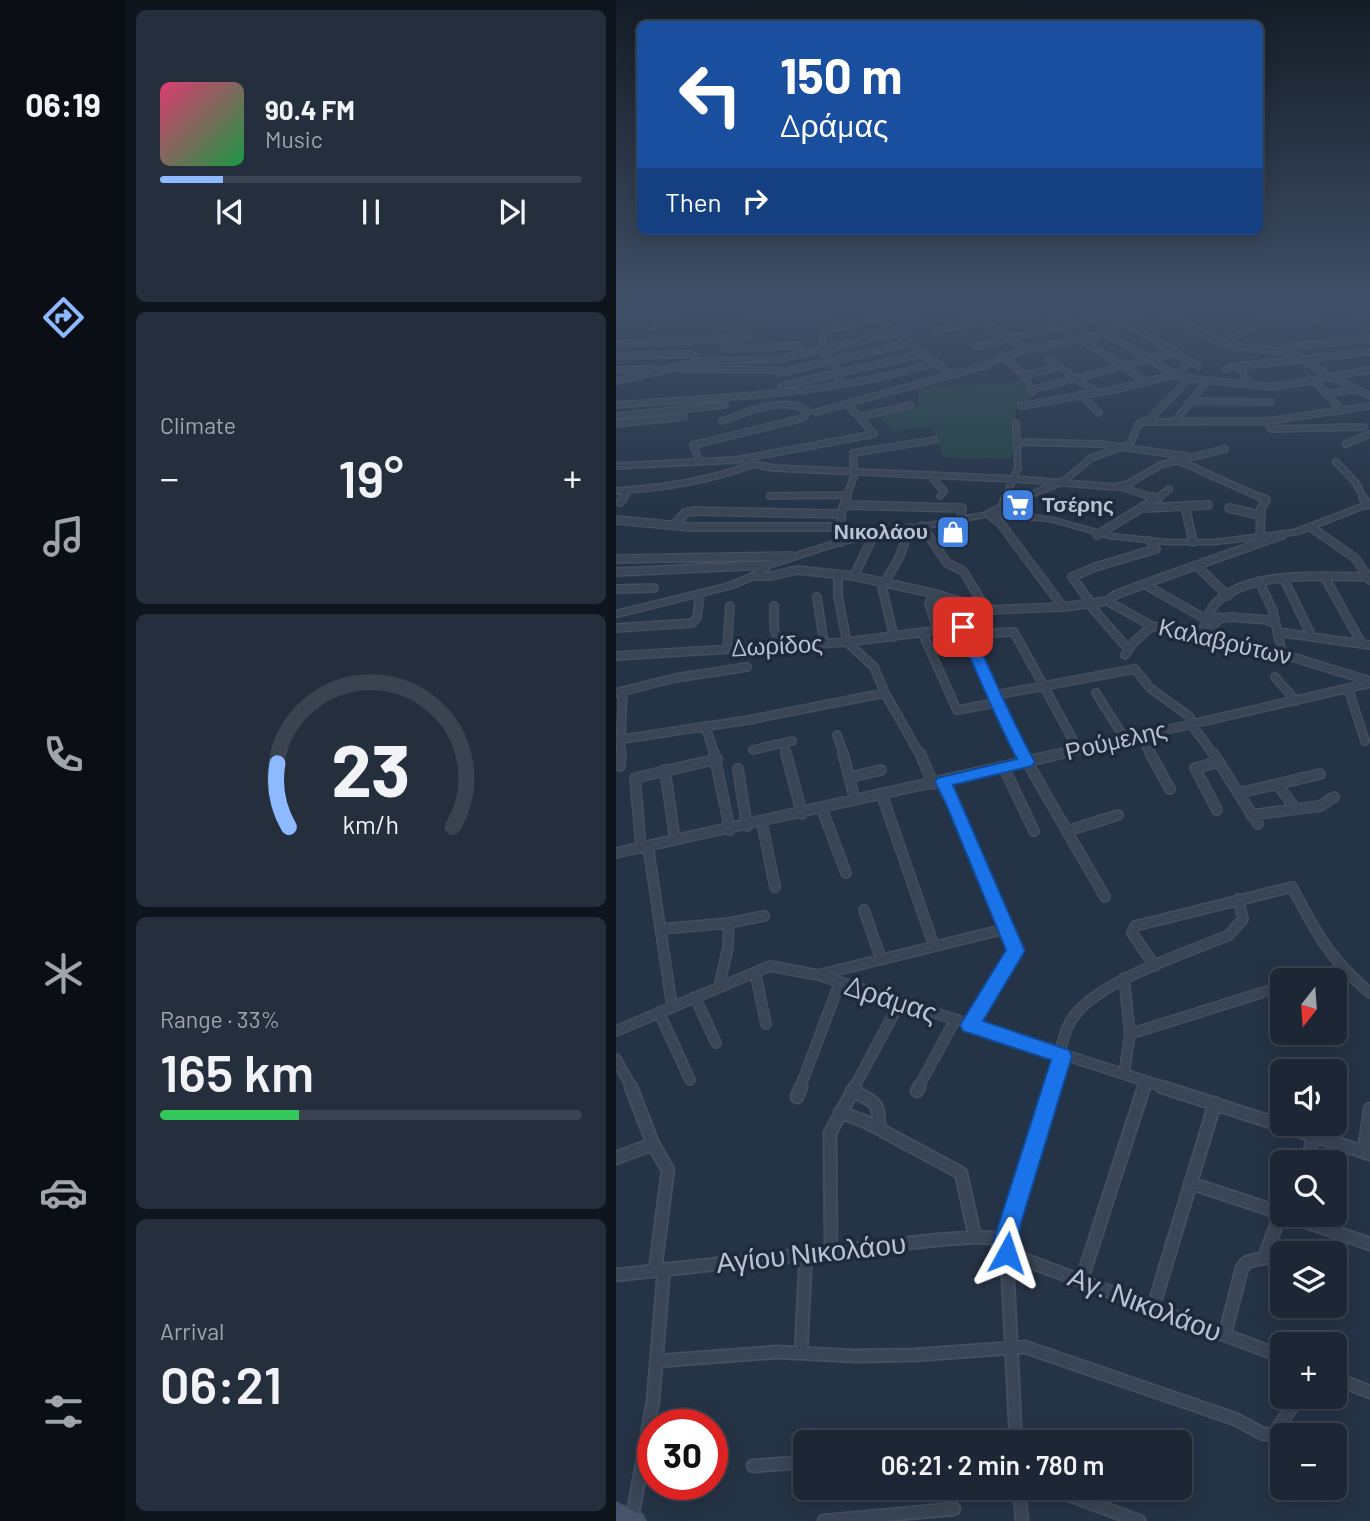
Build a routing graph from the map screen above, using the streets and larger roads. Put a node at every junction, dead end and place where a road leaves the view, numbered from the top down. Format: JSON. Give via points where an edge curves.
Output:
{"nodes":[{"id":1,"x":652,"y":372,"type":"edge"},
{"id":2,"x":779,"y":372,"type":"edge"},
{"id":3,"x":849,"y":372,"type":"edge"},
{"id":4,"x":911,"y":372,"type":"edge"},
{"id":5,"x":947,"y":372,"type":"edge"},
{"id":6,"x":958,"y":372,"type":"edge"},
{"id":7,"x":1021,"y":372,"type":"edge"},
{"id":8,"x":1038,"y":372,"type":"edge"},
{"id":9,"x":1068,"y":372,"type":"edge"},
{"id":10,"x":1100,"y":372,"type":"edge"},
{"id":11,"x":1131,"y":372,"type":"edge"},
{"id":12,"x":1171,"y":372,"type":"edge"},
{"id":13,"x":1242,"y":372,"type":"edge"},
{"id":14,"x":1322,"y":372,"type":"edge"},
{"id":15,"x":1359,"y":372,"type":"edge"},
{"id":16,"x":841,"y":374,"type":"junction"},
{"id":17,"x":950,"y":374,"type":"junction"},
{"id":18,"x":1175,"y":374,"type":"junction"},
{"id":19,"x":1024,"y":375,"type":"junction"},
{"id":20,"x":1331,"y":377,"type":"junction"},
{"id":21,"x":1077,"y":378,"type":"junction"},
{"id":22,"x":1185,"y":378,"type":"junction"},
{"id":23,"x":1314,"y":380,"type":"junction"},
{"id":24,"x":616,"y":381,"type":"edge"},
{"id":25,"x":1207,"y":381,"type":"junction"},
{"id":26,"x":1146,"y":382,"type":"junction"},
{"id":27,"x":844,"y":383,"type":"junction"},
{"id":28,"x":1250,"y":386,"type":"junction"},
{"id":29,"x":782,"y":389,"type":"junction"},
{"id":30,"x":1357,"y":389,"type":"junction"},
{"id":31,"x":1031,"y":390,"type":"junction"},
{"id":32,"x":1096,"y":392,"type":"junction"},
{"id":33,"x":637,"y":394,"type":"dead end"},
{"id":34,"x":1080,"y":394,"type":"junction"},
{"id":35,"x":1174,"y":394,"type":"junction"},
{"id":36,"x":1328,"y":394,"type":"junction"},
{"id":37,"x":1370,"y":396,"type":"edge"},
{"id":38,"x":1192,"y":401,"type":"junction"},
{"id":39,"x":1271,"y":402,"type":"dead end"},
{"id":40,"x":1035,"y":403,"type":"junction"},
{"id":41,"x":637,"y":404,"type":"junction"},
{"id":42,"x":616,"y":405,"type":"edge"},
{"id":43,"x":725,"y":405,"type":"dead end"},
{"id":44,"x":848,"y":405,"type":"junction"},
{"id":45,"x":911,"y":405,"type":"dead end"},
{"id":46,"x":1370,"y":405,"type":"edge"},
{"id":47,"x":1021,"y":406,"type":"dead end"},
{"id":48,"x":1341,"y":410,"type":"junction"},
{"id":49,"x":817,"y":412,"type":"dead end"},
{"id":50,"x":1100,"y":413,"type":"dead end"},
{"id":51,"x":616,"y":416,"type":"edge"},
{"id":52,"x":859,"y":417,"type":"junction"},
{"id":53,"x":722,"y":421,"type":"dead end"},
{"id":54,"x":1175,"y":421,"type":"junction"},
{"id":55,"x":1268,"y":421,"type":"junction"},
{"id":56,"x":1144,"y":422,"type":"junction"},
{"id":57,"x":1016,"y":423,"type":"dead end"},
{"id":58,"x":616,"y":424,"type":"edge"},
{"id":59,"x":1364,"y":427,"type":"dead end"},
{"id":60,"x":680,"y":428,"type":"dead end"},
{"id":61,"x":1370,"y":434,"type":"edge"},
{"id":62,"x":858,"y":438,"type":"junction"},
{"id":63,"x":934,"y":440,"type":"dead end"},
{"id":64,"x":1018,"y":442,"type":"junction"},
{"id":65,"x":1346,"y":444,"type":"dead end"},
{"id":66,"x":1121,"y":446,"type":"junction"},
{"id":67,"x":1224,"y":449,"type":"dead end"},
{"id":68,"x":867,"y":450,"type":"junction"},
{"id":69,"x":1188,"y":457,"type":"junction"},
{"id":70,"x":745,"y":458,"type":"junction"},
{"id":71,"x":1177,"y":460,"type":"junction"},
{"id":72,"x":1336,"y":462,"type":"dead end"},
{"id":73,"x":701,"y":463,"type":"junction"},
{"id":74,"x":754,"y":464,"type":"junction"},
{"id":75,"x":616,"y":466,"type":"edge"},
{"id":76,"x":853,"y":472,"type":"junction"},
{"id":77,"x":929,"y":475,"type":"junction"},
{"id":78,"x":1015,"y":479,"type":"junction"},
{"id":79,"x":1061,"y":482,"type":"junction"},
{"id":80,"x":1120,"y":487,"type":"junction"},
{"id":81,"x":1169,"y":489,"type":"dead end"},
{"id":82,"x":616,"y":491,"type":"edge"},
{"id":83,"x":628,"y":491,"type":"junction"},
{"id":84,"x":848,"y":495,"type":"junction"},
{"id":85,"x":771,"y":496,"type":"dead end"},
{"id":86,"x":940,"y":496,"type":"dead end"},
{"id":87,"x":1158,"y":499,"type":"junction"},
{"id":88,"x":620,"y":502,"type":"dead end"},
{"id":89,"x":1368,"y":504,"type":"edge"},
{"id":90,"x":844,"y":505,"type":"junction"},
{"id":91,"x":1208,"y":505,"type":"dead end"},
{"id":92,"x":1002,"y":506,"type":"junction"},
{"id":93,"x":1185,"y":506,"type":"junction"},
{"id":94,"x":1144,"y":508,"type":"junction"},
{"id":95,"x":1229,"y":508,"type":"dead end"},
{"id":96,"x":841,"y":514,"type":"junction"},
{"id":97,"x":989,"y":514,"type":"junction"},
{"id":98,"x":1260,"y":515,"type":"junction"},
{"id":99,"x":961,"y":519,"type":"junction"},
{"id":100,"x":616,"y":520,"type":"edge"},
{"id":101,"x":674,"y":525,"type":"junction"},
{"id":102,"x":922,"y":526,"type":"junction"},
{"id":103,"x":839,"y":527,"type":"junction"},
{"id":104,"x":909,"y":528,"type":"junction"},
{"id":105,"x":1312,"y":528,"type":"junction"},
{"id":106,"x":874,"y":534,"type":"junction"},
{"id":107,"x":1097,"y":535,"type":"junction"},
{"id":108,"x":1282,"y":535,"type":"junction"},
{"id":109,"x":1260,"y":538,"type":"junction"},
{"id":110,"x":1150,"y":541,"type":"junction"},
{"id":111,"x":841,"y":542,"type":"junction"},
{"id":112,"x":1193,"y":542,"type":"junction"},
{"id":113,"x":791,"y":556,"type":"junction"},
{"id":114,"x":616,"y":559,"type":"edge"},
{"id":115,"x":768,"y":565,"type":"junction"},
{"id":116,"x":1197,"y":566,"type":"junction"},
{"id":117,"x":616,"y":572,"type":"edge"},
{"id":118,"x":838,"y":575,"type":"junction"},
{"id":119,"x":754,"y":576,"type":"junction"},
{"id":120,"x":854,"y":576,"type":"junction"},
{"id":121,"x":1325,"y":578,"type":"junction"},
{"id":122,"x":1369,"y":578,"type":"edge"},
{"id":123,"x":1284,"y":579,"type":"junction"},
{"id":124,"x":1259,"y":581,"type":"junction"},
{"id":125,"x":886,"y":582,"type":"junction"},
{"id":126,"x":1144,"y":584,"type":"junction"},
{"id":127,"x":654,"y":587,"type":"dead end"},
{"id":128,"x":616,"y":589,"type":"edge"},
{"id":129,"x":700,"y":594,"type":"junction"},
{"id":130,"x":936,"y":594,"type":"junction"},
{"id":131,"x":1228,"y":596,"type":"junction"},
{"id":132,"x":817,"y":597,"type":"dead end"},
{"id":133,"x":1107,"y":601,"type":"junction"},
{"id":134,"x":1088,"y":604,"type":"junction"},
{"id":135,"x":730,"y":606,"type":"dead end"},
{"id":136,"x":774,"y":606,"type":"dead end"},
{"id":137,"x":1063,"y":607,"type":"junction"},
{"id":138,"x":987,"y":610,"type":"junction"},
{"id":139,"x":616,"y":614,"type":"edge"},
{"id":140,"x":1219,"y":617,"type":"junction"},
{"id":141,"x":1207,"y":620,"type":"junction"},
{"id":142,"x":1152,"y":626,"type":"junction"},
{"id":143,"x":616,"y":628,"type":"edge"},
{"id":144,"x":1276,"y":628,"type":"junction"},
{"id":145,"x":937,"y":629,"type":"junction"},
{"id":146,"x":922,"y":632,"type":"junction"},
{"id":147,"x":968,"y":634,"type":"junction"},
{"id":148,"x":1200,"y":636,"type":"junction"},
{"id":149,"x":894,"y":637,"type":"junction"},
{"id":150,"x":1312,"y":637,"type":"junction"},
{"id":151,"x":1213,"y":638,"type":"junction"},
{"id":152,"x":847,"y":642,"type":"junction"},
{"id":153,"x":824,"y":643,"type":"junction"},
{"id":154,"x":1366,"y":645,"type":"edge"},
{"id":155,"x":779,"y":646,"type":"junction"},
{"id":156,"x":727,"y":649,"type":"junction"},
{"id":157,"x":1282,"y":654,"type":"junction"},
{"id":158,"x":616,"y":656,"type":"edge"},
{"id":159,"x":747,"y":667,"type":"dead end"},
{"id":160,"x":1275,"y":677,"type":"dead end"},
{"id":161,"x":1370,"y":682,"type":"edge"},
{"id":162,"x":1044,"y":686,"type":"junction"},
{"id":163,"x":1348,"y":688,"type":"junction"},
{"id":164,"x":619,"y":692,"type":"edge"},
{"id":165,"x":885,"y":693,"type":"junction"},
{"id":166,"x":1096,"y":693,"type":"dead end"},
{"id":167,"x":996,"y":699,"type":"junction"},
{"id":168,"x":1296,"y":701,"type":"junction"},
{"id":169,"x":1191,"y":724,"type":"junction"},
{"id":170,"x":705,"y":726,"type":"junction"},
{"id":171,"x":838,"y":735,"type":"dead end"},
{"id":172,"x":1140,"y":736,"type":"junction"},
{"id":173,"x":1125,"y":739,"type":"junction"},
{"id":174,"x":618,"y":740,"type":"edge"},
{"id":175,"x":1366,"y":741,"type":"dead end"},
{"id":176,"x":1078,"y":749,"type":"junction"},
{"id":177,"x":753,"y":750,"type":"dead end"},
{"id":178,"x":717,"y":760,"type":"junction"},
{"id":179,"x":1027,"y":762,"type":"junction"},
{"id":180,"x":1219,"y":762,"type":"junction"},
{"id":181,"x":620,"y":766,"type":"dead end"},
{"id":182,"x":1004,"y":768,"type":"junction"},
{"id":183,"x":738,"y":769,"type":"dead end"},
{"id":184,"x":665,"y":770,"type":"junction"},
{"id":185,"x":881,"y":770,"type":"dead end"},
{"id":186,"x":1320,"y":774,"type":"dead end"},
{"id":187,"x":851,"y":777,"type":"junction"},
{"id":188,"x":938,"y":783,"type":"junction"},
{"id":189,"x":1277,"y":784,"type":"junction"},
{"id":190,"x":1170,"y":789,"type":"dead end"},
{"id":191,"x":1238,"y":793,"type":"junction"},
{"id":192,"x":882,"y":795,"type":"junction"},
{"id":193,"x":1334,"y":797,"type":"dead end"},
{"id":194,"x":855,"y":800,"type":"junction"},
{"id":195,"x":1295,"y":808,"type":"junction"},
{"id":196,"x":821,"y":810,"type":"junction"},
{"id":197,"x":1217,"y":810,"type":"dead end"},
{"id":198,"x":802,"y":814,"type":"junction"},
{"id":199,"x":1118,"y":815,"type":"dead end"},
{"id":200,"x":1251,"y":815,"type":"junction"},
{"id":201,"x":761,"y":823,"type":"junction"},
{"id":202,"x":1258,"y":824,"type":"dead end"},
{"id":203,"x":747,"y":826,"type":"junction"},
{"id":204,"x":730,"y":830,"type":"junction"},
{"id":205,"x":1034,"y":831,"type":"dead end"},
{"id":206,"x":1067,"y":831,"type":"junction"},
{"id":207,"x":675,"y":840,"type":"junction"},
{"id":208,"x":645,"y":846,"type":"junction"},
{"id":209,"x":616,"y":853,"type":"edge"},
{"id":210,"x":846,"y":873,"type":"dead end"},
{"id":211,"x":775,"y":887,"type":"dead end"},
{"id":212,"x":1105,"y":897,"type":"dead end"},
{"id":213,"x":1238,"y":900,"type":"junction"},
{"id":214,"x":864,"y":910,"type":"dead end"},
{"id":215,"x":765,"y":916,"type":"dead end"},
{"id":216,"x":729,"y":923,"type":"junction"},
{"id":217,"x":661,"y":929,"type":"junction"},
{"id":218,"x":1005,"y":929,"type":"junction"},
{"id":219,"x":934,"y":946,"type":"junction"},
{"id":220,"x":881,"y":959,"type":"junction"},
{"id":221,"x":1155,"y":966,"type":"junction"},
{"id":222,"x":1341,"y":968,"type":"edge"},
{"id":223,"x":755,"y":972,"type":"junction"},
{"id":224,"x":1348,"y":974,"type":"edge"},
{"id":225,"x":818,"y":975,"type":"junction"},
{"id":226,"x":1124,"y":978,"type":"junction"},
{"id":227,"x":840,"y":982,"type":"junction"},
{"id":228,"x":719,"y":987,"type":"junction"},
{"id":229,"x":1270,"y":990,"type":"edge"},
{"id":230,"x":1370,"y":993,"type":"edge"},
{"id":231,"x":695,"y":997,"type":"junction"},
{"id":232,"x":900,"y":1002,"type":"junction"},
{"id":233,"x":673,"y":1006,"type":"junction"},
{"id":234,"x":659,"y":1012,"type":"junction"},
{"id":235,"x":955,"y":1020,"type":"junction"},
{"id":236,"x":766,"y":1024,"type":"dead end"},
{"id":237,"x":970,"y":1025,"type":"junction"},
{"id":238,"x":616,"y":1031,"type":"edge"},
{"id":239,"x":1130,"y":1034,"type":"junction"},
{"id":240,"x":716,"y":1043,"type":"dead end"},
{"id":241,"x":1062,"y":1056,"type":"junction"},
{"id":242,"x":616,"y":1059,"type":"edge"},
{"id":243,"x":1124,"y":1074,"type":"junction"},
{"id":244,"x":690,"y":1080,"type":"dead end"},
{"id":245,"x":1146,"y":1082,"type":"junction"},
{"id":246,"x":852,"y":1091,"type":"junction"},
{"id":247,"x":917,"y":1091,"type":"dead end"},
{"id":248,"x":797,"y":1097,"type":"dead end"},
{"id":249,"x":1215,"y":1103,"type":"junction"},
{"id":250,"x":1370,"y":1109,"type":"edge"},
{"id":251,"x":840,"y":1112,"type":"junction"},
{"id":252,"x":1270,"y":1121,"type":"edge"},
{"id":253,"x":879,"y":1129,"type":"junction"},
{"id":254,"x":1316,"y":1136,"type":"edge"},
{"id":255,"x":653,"y":1144,"type":"junction"},
{"id":256,"x":1367,"y":1153,"type":"edge"},
{"id":257,"x":616,"y":1158,"type":"edge"},
{"id":258,"x":1190,"y":1183,"type":"junction"},
{"id":259,"x":1270,"y":1209,"type":"edge"},
{"id":260,"x":1281,"y":1227,"type":"edge"},
{"id":261,"x":1321,"y":1227,"type":"edge"},
{"id":262,"x":975,"y":1237,"type":"junction"},
{"id":263,"x":1006,"y":1239,"type":"junction"},
{"id":264,"x":1370,"y":1244,"type":"edge"},
{"id":265,"x":831,"y":1250,"type":"junction"},
{"id":266,"x":806,"y":1253,"type":"junction"},
{"id":267,"x":1007,"y":1253,"type":"junction"},
{"id":268,"x":659,"y":1270,"type":"junction"},
{"id":269,"x":616,"y":1275,"type":"edge"},
{"id":270,"x":1082,"y":1279,"type":"junction"},
{"id":271,"x":1153,"y":1308,"type":"junction"},
{"id":272,"x":1225,"y":1334,"type":"junction"},
{"id":273,"x":1012,"y":1347,"type":"junction"},
{"id":274,"x":801,"y":1351,"type":"junction"},
{"id":275,"x":1270,"y":1352,"type":"edge"},
{"id":276,"x":658,"y":1361,"type":"junction"},
{"id":277,"x":1347,"y":1383,"type":"edge"},
{"id":278,"x":1370,"y":1392,"type":"edge"},
{"id":279,"x":1290,"y":1409,"type":"edge"},
{"id":280,"x":1015,"y":1430,"type":"edge"},
{"id":281,"x":793,"y":1463,"type":"edge"},
{"id":282,"x":753,"y":1465,"type":"dead end"},
{"id":283,"x":1020,"y":1500,"type":"edge"},
{"id":284,"x":1082,"y":1500,"type":"edge"},
{"id":285,"x":954,"y":1509,"type":"dead end"},
{"id":286,"x":628,"y":1517,"type":"edge"},
{"id":287,"x":824,"y":1521,"type":"edge"},
{"id":288,"x":1022,"y":1521,"type":"edge"},
{"id":289,"x":1139,"y":1521,"type":"edge"}],
"edges":[{"from":1,"to":24,"type":"street"},
{"from":2,"to":29,"type":"street"},
{"from":3,"to":16,"type":"street"},
{"from":4,"to":27,"type":"street"},
{"from":5,"to":17,"type":"street"},
{"from":6,"to":17,"type":"street"},
{"from":7,"to":19,"type":"street"},
{"from":8,"to":19,"type":"street"},
{"from":9,"to":21,"type":"street"},
{"from":10,"to":21,"type":"street"},
{"from":11,"to":26,"type":"street"},
{"from":12,"to":18,"type":"street"},
{"from":13,"to":28,"type":"street"},
{"from":14,"to":20,"type":"street"},
{"from":15,"to":20,"type":"street"},
{"from":16,"to":27,"type":"street","via":[[838,379]]},
{"from":16,"to":29,"type":"street"},
{"from":17,"to":44,"type":"street"},
{"from":18,"to":22,"type":"street"},
{"from":18,"to":26,"type":"street"},
{"from":19,"to":31,"type":"street"},
{"from":20,"to":23,"type":"street"},
{"from":20,"to":30,"type":"street"},
{"from":21,"to":31,"type":"street"},
{"from":21,"to":32,"type":"street"},
{"from":22,"to":25,"type":"street"},
{"from":22,"to":35,"type":"street"},
{"from":23,"to":28,"type":"street"},
{"from":23,"to":36,"type":"street"},
{"from":25,"to":28,"type":"street"},
{"from":25,"to":38,"type":"street"},
{"from":26,"to":32,"type":"street"},
{"from":27,"to":29,"type":"street"},
{"from":29,"to":41,"type":"street"},
{"from":30,"to":36,"type":"street"},
{"from":30,"to":37,"type":"street"},
{"from":31,"to":40,"type":"street"},
{"from":32,"to":34,"type":"street"},
{"from":33,"to":41,"type":"street"},
{"from":34,"to":40,"type":"street"},
{"from":34,"to":50,"type":"street"},
{"from":35,"to":38,"type":"street"},
{"from":35,"to":56,"type":"street"},
{"from":36,"to":48,"type":"street"},
{"from":38,"to":39,"type":"street"},
{"from":38,"to":54,"type":"street"},
{"from":40,"to":47,"type":"street"},
{"from":41,"to":42,"type":"street"},
{"from":43,"to":51,"type":"street"},
{"from":44,"to":49,"type":"street"},
{"from":44,"to":52,"type":"street"},
{"from":45,"to":52,"type":"street"},
{"from":46,"to":48,"type":"street"},
{"from":48,"to":55,"type":"street"},
{"from":52,"to":62,"type":"street","via":[[874,432]]},
{"from":53,"to":73,"type":"street","via":[[784,404],[805,407],[809,414],[693,445]]},
{"from":54,"to":55,"type":"street"},
{"from":54,"to":56,"type":"street"},
{"from":55,"to":59,"type":"street","via":[[1271,429]]},
{"from":56,"to":66,"type":"street","via":[[1139,423],[1130,444]]},
{"from":57,"to":64,"type":"street"},
{"from":58,"to":60,"type":"street","via":[[681,418]]},
{"from":61,"to":65,"type":"street"},
{"from":62,"to":68,"type":"street"},
{"from":62,"to":70,"type":"street"},
{"from":63,"to":68,"type":"street"},
{"from":64,"to":66,"type":"street"},
{"from":64,"to":78,"type":"street"},
{"from":66,"to":69,"type":"street"},
{"from":66,"to":79,"type":"street","via":[[1083,463]]},
{"from":67,"to":69,"type":"street"},
{"from":68,"to":76,"type":"street","via":[[853,453]]},
{"from":69,"to":71,"type":"street"},
{"from":70,"to":73,"type":"street"},
{"from":70,"to":74,"type":"street"},
{"from":71,"to":80,"type":"street"},
{"from":71,"to":98,"type":"street","via":[[1264,497]]},
{"from":72,"to":89,"type":"street"},
{"from":73,"to":75,"type":"street"},
{"from":74,"to":76,"type":"street"},
{"from":74,"to":83,"type":"street","via":[[728,476]]},
{"from":76,"to":77,"type":"street"},
{"from":76,"to":84,"type":"street"},
{"from":77,"to":78,"type":"street"},
{"from":77,"to":86,"type":"street","via":[[944,491]]},
{"from":78,"to":79,"type":"street"},
{"from":78,"to":92,"type":"street"},
{"from":79,"to":80,"type":"street"},
{"from":79,"to":92,"type":"street"},
{"from":80,"to":87,"type":"street"},
{"from":81,"to":87,"type":"street"},
{"from":82,"to":83,"type":"street"},
{"from":83,"to":88,"type":"street"},
{"from":84,"to":85,"type":"street"},
{"from":84,"to":90,"type":"street"},
{"from":87,"to":94,"type":"street"},
{"from":89,"to":105,"type":"street"},
{"from":90,"to":96,"type":"street"},
{"from":90,"to":99,"type":"street","via":[[959,508],[964,509]]},
{"from":91,"to":93,"type":"street"},
{"from":92,"to":97,"type":"street"},
{"from":93,"to":94,"type":"street"},
{"from":93,"to":112,"type":"street"},
{"from":94,"to":107,"type":"street"},
{"from":95,"to":98,"type":"street"},
{"from":96,"to":101,"type":"street","via":[[693,511]]},
{"from":96,"to":103,"type":"street"},
{"from":97,"to":99,"type":"street"},
{"from":97,"to":107,"type":"street","via":[[1050,519]]},
{"from":97,"to":137,"type":"street"},
{"from":98,"to":109,"type":"street"},
{"from":99,"to":102,"type":"street"},
{"from":100,"to":101,"type":"street"},
{"from":101,"to":103,"type":"street"},
{"from":102,"to":104,"type":"street"},
{"from":102,"to":138,"type":"street","via":[[947,563],[962,571]]},
{"from":103,"to":111,"type":"street"},
{"from":104,"to":106,"type":"street"},
{"from":104,"to":125,"type":"street"},
{"from":105,"to":108,"type":"street"},
{"from":105,"to":122,"type":"street","via":[[1355,558]]},
{"from":106,"to":111,"type":"street"},
{"from":106,"to":120,"type":"street"},
{"from":107,"to":110,"type":"street"},
{"from":108,"to":109,"type":"street"},
{"from":108,"to":116,"type":"street"},
{"from":109,"to":112,"type":"street"},
{"from":110,"to":112,"type":"street"},
{"from":110,"to":134,"type":"street","via":[[1156,549],[1072,577]]},
{"from":111,"to":113,"type":"street"},
{"from":113,"to":114,"type":"street"},
{"from":113,"to":115,"type":"street"},
{"from":115,"to":117,"type":"street"},
{"from":115,"to":119,"type":"street"},
{"from":116,"to":126,"type":"street"},
{"from":116,"to":131,"type":"street"},
{"from":118,"to":119,"type":"street","via":[[797,570]]},
{"from":118,"to":120,"type":"street"},
{"from":118,"to":152,"type":"street"},
{"from":119,"to":129,"type":"street"},
{"from":120,"to":125,"type":"street"},
{"from":121,"to":122,"type":"street"},
{"from":121,"to":123,"type":"street"},
{"from":121,"to":154,"type":"street"},
{"from":123,"to":124,"type":"street"},
{"from":123,"to":150,"type":"street"},
{"from":124,"to":131,"type":"street"},
{"from":124,"to":144,"type":"street"},
{"from":125,"to":130,"type":"street"},
{"from":125,"to":149,"type":"street","via":[[882,587]]},
{"from":126,"to":133,"type":"street"},
{"from":126,"to":141,"type":"street"},
{"from":127,"to":128,"type":"street"},
{"from":129,"to":139,"type":"street"},
{"from":129,"to":143,"type":"street","via":[[692,623]]},
{"from":130,"to":138,"type":"street"},
{"from":130,"to":145,"type":"street","via":[[929,603]]},
{"from":131,"to":141,"type":"street","via":[[1217,603]]},
{"from":132,"to":153,"type":"street"},
{"from":133,"to":134,"type":"street"},
{"from":133,"to":142,"type":"street","name":"Καλαβρύτων"},
{"from":134,"to":137,"type":"street"},
{"from":134,"to":142,"type":"street","via":[[1127,652]]},
{"from":135,"to":156,"type":"street"},
{"from":136,"to":155,"type":"street"},
{"from":137,"to":138,"type":"street"},
{"from":140,"to":141,"type":"street"},
{"from":140,"to":144,"type":"street","via":[[1254,618]]},
{"from":140,"to":151,"type":"street"},
{"from":141,"to":148,"type":"street"},
{"from":142,"to":148,"type":"street","name":"Καλαβρύτων"},
{"from":144,"to":150,"type":"street"},
{"from":144,"to":157,"type":"street"},
{"from":145,"to":146,"type":"street","name":"Δωρίδος"},
{"from":145,"to":147,"type":"street","via":[[960,626]]},
{"from":146,"to":149,"type":"street","name":"Δωρίδος"},
{"from":146,"to":167,"type":"street","via":[[957,710]]},
{"from":147,"to":162,"type":"street","via":[[1014,632]]},
{"from":147,"to":167,"type":"street"},
{"from":148,"to":151,"type":"street","name":"Καλαβρύτων"},
{"from":149,"to":152,"type":"street","name":"Δωρίδος"},
{"from":150,"to":154,"type":"street"},
{"from":151,"to":157,"type":"street","name":"Καλαβρύτων"},
{"from":152,"to":153,"type":"street","name":"Δωρίδος"},
{"from":152,"to":165,"type":"street","via":[[874,667]]},
{"from":153,"to":155,"type":"street","name":"Δωρίδος"},
{"from":155,"to":156,"type":"street","name":"Δωρίδος"},
{"from":156,"to":158,"type":"street","name":"Δωρίδος"},
{"from":157,"to":161,"type":"street","name":"Καλαβρύτων"},
{"from":159,"to":164,"type":"street"},
{"from":160,"to":168,"type":"street"},
{"from":161,"to":163,"type":"street","name":"Ρούμελης"},
{"from":162,"to":167,"type":"street"},
{"from":162,"to":169,"type":"street","via":[[1135,669],[1150,688],[1190,717]]},
{"from":162,"to":176,"type":"street"},
{"from":163,"to":168,"type":"street","name":"Ρούμελης"},
{"from":163,"to":175,"type":"street"},
{"from":164,"to":174,"type":"street"},
{"from":165,"to":170,"type":"street"},
{"from":165,"to":188,"type":"street"},
{"from":166,"to":173,"type":"street"},
{"from":167,"to":179,"type":"street"},
{"from":168,"to":169,"type":"street","name":"Ρούμελης"},
{"from":169,"to":172,"type":"street","name":"Ρούμελης"},
{"from":169,"to":180,"type":"street"},
{"from":170,"to":174,"type":"street"},
{"from":170,"to":178,"type":"street"},
{"from":171,"to":187,"type":"street"},
{"from":172,"to":173,"type":"street","name":"Ρούμελης"},
{"from":172,"to":190,"type":"street"},
{"from":173,"to":176,"type":"street","name":"Ρούμελης"},
{"from":174,"to":181,"type":"street"},
{"from":176,"to":179,"type":"street","name":"Ρούμελης"},
{"from":177,"to":198,"type":"street","via":[[788,742]]},
{"from":178,"to":184,"type":"street"},
{"from":178,"to":204,"type":"street"},
{"from":179,"to":182,"type":"street","name":"Ρούμελης"},
{"from":179,"to":206,"type":"street"},
{"from":180,"to":191,"type":"street"},
{"from":180,"to":197,"type":"street","via":[[1195,768]]},
{"from":182,"to":188,"type":"street","name":"Ρούμελης"},
{"from":182,"to":205,"type":"street"},
{"from":183,"to":203,"type":"street"},
{"from":184,"to":207,"type":"street"},
{"from":184,"to":208,"type":"street","via":[[634,780]]},
{"from":185,"to":187,"type":"street"},
{"from":186,"to":189,"type":"street"},
{"from":187,"to":194,"type":"street"},
{"from":188,"to":192,"type":"street","name":"Ρούμελης"},
{"from":188,"to":218,"type":"street","via":[[970,839]]},
{"from":189,"to":191,"type":"street"},
{"from":189,"to":195,"type":"street"},
{"from":191,"to":200,"type":"street"},
{"from":192,"to":194,"type":"street","name":"Ρούμελης"},
{"from":192,"to":219,"type":"street"},
{"from":193,"to":195,"type":"street","via":[[1320,806]]},
{"from":194,"to":196,"type":"street","name":"Ρούμελης"},
{"from":195,"to":200,"type":"street"},
{"from":196,"to":198,"type":"street","name":"Ρούμελης"},
{"from":196,"to":210,"type":"street"},
{"from":198,"to":201,"type":"street","name":"Ρούμελης"},
{"from":199,"to":206,"type":"street"},
{"from":200,"to":202,"type":"street"},
{"from":201,"to":203,"type":"street","name":"Ρούμελης"},
{"from":201,"to":211,"type":"street"},
{"from":203,"to":204,"type":"street","name":"Ρούμελης"},
{"from":204,"to":207,"type":"street","name":"Ρούμελης"},
{"from":206,"to":212,"type":"street"},
{"from":207,"to":208,"type":"street","name":"Ρούμελης"},
{"from":208,"to":209,"type":"street","name":"Ρούμελης"},
{"from":208,"to":217,"type":"street"},
{"from":213,"to":221,"type":"street","via":[[1246,913],[1240,927]]},
{"from":213,"to":221,"type":"street","via":[[1135,926],[1132,933]]},
{"from":213,"to":222,"type":"street","via":[[1292,887]]},
{"from":214,"to":220,"type":"street"},
{"from":215,"to":216,"type":"street"},
{"from":216,"to":217,"type":"street"},
{"from":216,"to":228,"type":"street"},
{"from":217,"to":233,"type":"street"},
{"from":218,"to":219,"type":"street"},
{"from":218,"to":237,"type":"street","via":[[1015,955]]},
{"from":219,"to":220,"type":"street"},
{"from":220,"to":225,"type":"street"},
{"from":221,"to":226,"type":"street"},
{"from":223,"to":225,"type":"street","name":"Δράμας","via":[[776,965]]},
{"from":223,"to":228,"type":"street","name":"Δράμας"},
{"from":223,"to":236,"type":"street"},
{"from":224,"to":230,"type":"street"},
{"from":225,"to":227,"type":"street","name":"Δράμας"},
{"from":226,"to":239,"type":"street"},
{"from":226,"to":241,"type":"street","via":[[1103,989],[1076,1014],[1068,1026]]},
{"from":227,"to":232,"type":"street","name":"Δράμας"},
{"from":227,"to":248,"type":"street"},
{"from":228,"to":231,"type":"street","name":"Δράμας"},
{"from":229,"to":239,"type":"street"},
{"from":231,"to":233,"type":"street","name":"Δράμας"},
{"from":231,"to":240,"type":"street"},
{"from":232,"to":235,"type":"street","name":"Δράμας"},
{"from":232,"to":246,"type":"street"},
{"from":233,"to":234,"type":"street","name":"Δράμας"},
{"from":234,"to":238,"type":"street","name":"Δράμας"},
{"from":234,"to":244,"type":"street"},
{"from":235,"to":237,"type":"street","name":"Δράμας"},
{"from":235,"to":247,"type":"street"},
{"from":237,"to":241,"type":"street","name":"Δράμας"},
{"from":239,"to":243,"type":"street"},
{"from":241,"to":243,"type":"street","name":"Δράμας"},
{"from":241,"to":263,"type":"street"},
{"from":242,"to":255,"type":"street"},
{"from":243,"to":245,"type":"street","name":"Δράμας"},
{"from":245,"to":249,"type":"street","name":"Δράμας"},
{"from":245,"to":270,"type":"street"},
{"from":246,"to":251,"type":"street"},
{"from":246,"to":253,"type":"street","via":[[875,1101]]},
{"from":249,"to":252,"type":"street","name":"Δράμας"},
{"from":249,"to":258,"type":"street"},
{"from":250,"to":256,"type":"street"},
{"from":251,"to":253,"type":"street"},
{"from":251,"to":265,"type":"street","via":[[830,1133]]},
{"from":253,"to":262,"type":"street","via":[[961,1173]]},
{"from":254,"to":256,"type":"street","name":"Δράμας"},
{"from":255,"to":257,"type":"street"},
{"from":255,"to":268,"type":"street","via":[[668,1170]]},
{"from":258,"to":259,"type":"street"},
{"from":258,"to":271,"type":"street"},
{"from":260,"to":272,"type":"street","via":[[1264,1258],[1242,1268]]},
{"from":261,"to":264,"type":"street"},
{"from":262,"to":263,"type":"street","name":"Αγίου Νικολάου"},
{"from":262,"to":265,"type":"street","name":"Αγίου Νικολάου"},
{"from":263,"to":267,"type":"street"},
{"from":265,"to":266,"type":"street","name":"Αγίου Νικολάου"},
{"from":266,"to":268,"type":"street","name":"Αγίου Νικολάου"},
{"from":266,"to":274,"type":"street"},
{"from":267,"to":270,"type":"street","name":"Αγ. Νικολάου"},
{"from":267,"to":273,"type":"street"},
{"from":268,"to":269,"type":"street","name":"Αγίου Νικολάου"},
{"from":268,"to":276,"type":"street"},
{"from":270,"to":271,"type":"street","name":"Αγ. Νικολάου"},
{"from":271,"to":272,"type":"street","name":"Αγ. Νικολάου"},
{"from":272,"to":275,"type":"street","name":"Αγ. Νικολάου"},
{"from":273,"to":274,"type":"street","via":[[914,1355]]},
{"from":273,"to":279,"type":"street","via":[[1035,1349],[1235,1419],[1263,1434],[1274,1434]]},
{"from":273,"to":280,"type":"street"},
{"from":274,"to":276,"type":"street"},
{"from":276,"to":286,"type":"street"},
{"from":277,"to":278,"type":"street"},
{"from":281,"to":282,"type":"street"},
{"from":283,"to":288,"type":"street"},
{"from":284,"to":289,"type":"street"},
{"from":285,"to":287,"type":"street"}]}
